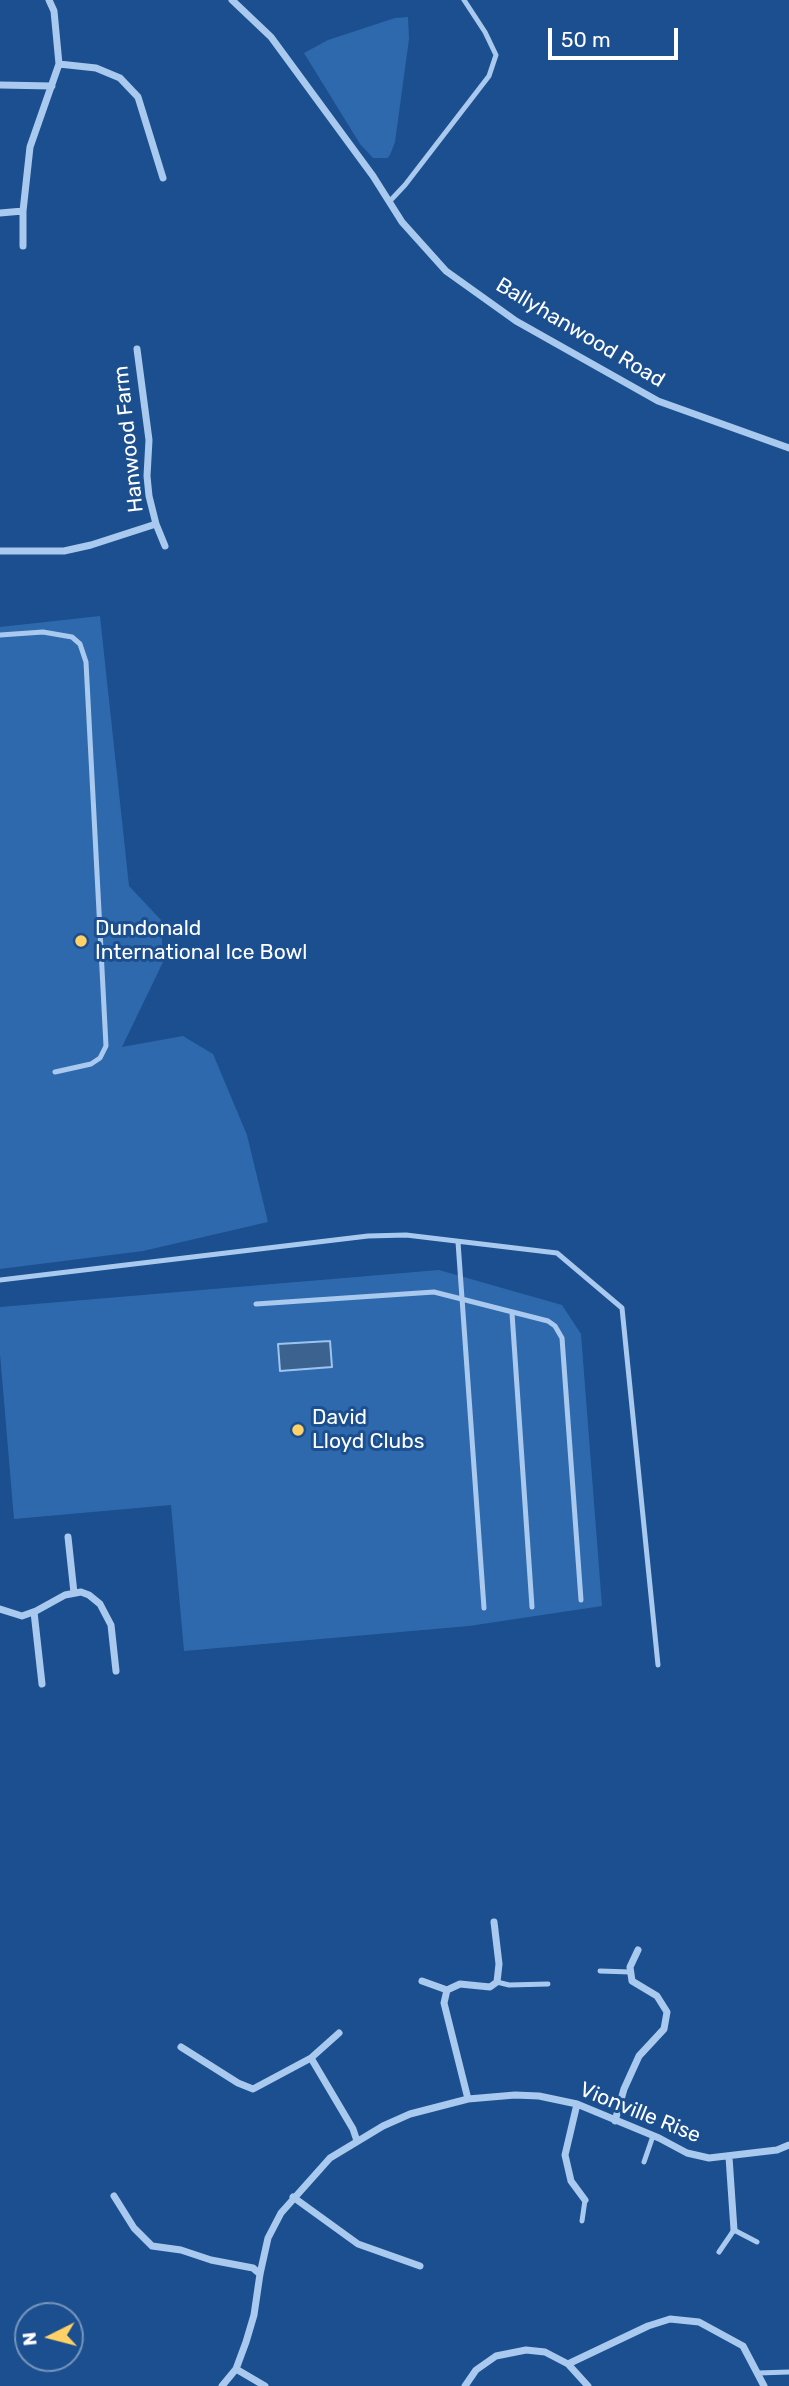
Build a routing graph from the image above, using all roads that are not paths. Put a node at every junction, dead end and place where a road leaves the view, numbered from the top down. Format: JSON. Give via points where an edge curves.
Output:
{"nodes":[{"id":1,"x":49,"y":0,"type":"edge"},
{"id":2,"x":232,"y":0,"type":"edge"},
{"id":3,"x":464,"y":0,"type":"edge"},
{"id":4,"x":59,"y":64,"type":"junction"},
{"id":5,"x":0,"y":85,"type":"edge"},
{"id":6,"x":52,"y":86,"type":"junction"},
{"id":7,"x":163,"y":178,"type":"dead end"},
{"id":8,"x":389,"y":202,"type":"junction"},
{"id":9,"x":23,"y":212,"type":"junction"},
{"id":10,"x":0,"y":213,"type":"edge"},
{"id":11,"x":23,"y":246,"type":"dead end"},
{"id":12,"x":137,"y":349,"type":"dead end"},
{"id":13,"x":789,"y":448,"type":"edge"},
{"id":14,"x":156,"y":524,"type":"junction"},
{"id":15,"x":165,"y":546,"type":"dead end"},
{"id":16,"x":0,"y":551,"type":"edge"},
{"id":17,"x":0,"y":635,"type":"edge"},
{"id":18,"x":55,"y":1072,"type":"dead end"},
{"id":19,"x":458,"y":1242,"type":"junction"},
{"id":20,"x":0,"y":1280,"type":"edge"},
{"id":21,"x":461,"y":1301,"type":"junction"},
{"id":22,"x":256,"y":1304,"type":"dead end"},
{"id":23,"x":512,"y":1312,"type":"junction"},
{"id":24,"x":68,"y":1537,"type":"dead end"},
{"id":25,"x":74,"y":1593,"type":"junction"},
{"id":26,"x":581,"y":1600,"type":"dead end"},
{"id":27,"x":484,"y":1608,"type":"dead end"},
{"id":28,"x":533,"y":1608,"type":"dead end"},
{"id":29,"x":0,"y":1609,"type":"edge"},
{"id":30,"x":34,"y":1612,"type":"junction"},
{"id":31,"x":658,"y":1665,"type":"dead end"},
{"id":32,"x":116,"y":1671,"type":"dead end"},
{"id":33,"x":42,"y":1684,"type":"dead end"},
{"id":34,"x":494,"y":1922,"type":"dead end"},
{"id":35,"x":638,"y":1950,"type":"dead end"},
{"id":36,"x":600,"y":1971,"type":"dead end"},
{"id":37,"x":630,"y":1972,"type":"junction"},
{"id":38,"x":422,"y":1981,"type":"dead end"},
{"id":39,"x":498,"y":1982,"type":"junction"},
{"id":40,"x":548,"y":1984,"type":"dead end"},
{"id":41,"x":447,"y":1990,"type":"junction"},
{"id":42,"x":340,"y":2033,"type":"dead end"},
{"id":43,"x":181,"y":2047,"type":"dead end"},
{"id":44,"x":311,"y":2058,"type":"junction"},
{"id":45,"x":468,"y":2099,"type":"junction"},
{"id":46,"x":577,"y":2104,"type":"junction"},
{"id":47,"x":615,"y":2121,"type":"junction"},
{"id":48,"x":653,"y":2136,"type":"junction"},
{"id":49,"x":357,"y":2141,"type":"junction"},
{"id":50,"x":789,"y":2145,"type":"edge"},
{"id":51,"x":729,"y":2157,"type":"junction"},
{"id":52,"x":644,"y":2162,"type":"dead end"},
{"id":53,"x":114,"y":2196,"type":"dead end"},
{"id":54,"x":293,"y":2197,"type":"junction"},
{"id":55,"x":586,"y":2200,"type":"joint"},
{"id":56,"x":582,"y":2221,"type":"dead end"},
{"id":57,"x":734,"y":2230,"type":"junction"},
{"id":58,"x":757,"y":2242,"type":"dead end"},
{"id":59,"x":719,"y":2252,"type":"dead end"},
{"id":60,"x":420,"y":2266,"type":"dead end"},
{"id":61,"x":260,"y":2274,"type":"junction"},
{"id":62,"x":568,"y":2364,"type":"junction"},
{"id":63,"x":236,"y":2369,"type":"junction"},
{"id":64,"x":789,"y":2372,"type":"edge"},
{"id":65,"x":758,"y":2373,"type":"junction"},
{"id":66,"x":222,"y":2386,"type":"edge"},
{"id":67,"x":265,"y":2386,"type":"edge"},
{"id":68,"x":465,"y":2386,"type":"edge"},
{"id":69,"x":588,"y":2386,"type":"edge"},
{"id":70,"x":764,"y":2386,"type":"edge"}],
"edges":[{"from":1,"to":4,"type":"street"},
{"from":2,"to":8,"type":"street","name":"Ballyhanwood Road","via":[[271,37]]},
{"from":3,"to":8,"type":"lane","via":[[496,55],[489,76]]},
{"from":4,"to":6,"type":"street"},
{"from":4,"to":7,"type":"street","via":[[96,68],[120,78],[138,97]]},
{"from":5,"to":6,"type":"street"},
{"from":6,"to":9,"type":"street","via":[[30,147]]},
{"from":8,"to":13,"type":"street","name":"Ballyhanwood Road","via":[[446,271],[516,321],[658,401]]},
{"from":9,"to":10,"type":"street"},
{"from":9,"to":11,"type":"street"},
{"from":12,"to":14,"type":"street","name":"Hanwood Farm","via":[[149,440],[149,496]]},
{"from":14,"to":15,"type":"street","name":"Hanwood Farm"},
{"from":14,"to":16,"type":"street","name":"Hanwood Farm","via":[[64,551]]},
{"from":17,"to":18,"type":"lane","via":[[43,632],[72,637],[80,644],[86,662],[106,1046],[91,1064]]},
{"from":19,"to":20,"type":"lane","via":[[406,1235],[368,1236]]},
{"from":19,"to":21,"type":"lane"},
{"from":19,"to":31,"type":"lane","via":[[557,1253],[622,1307]]},
{"from":21,"to":22,"type":"lane","via":[[434,1292]]},
{"from":21,"to":23,"type":"lane"},
{"from":21,"to":27,"type":"lane"},
{"from":23,"to":26,"type":"lane","via":[[548,1321],[562,1338]]},
{"from":23,"to":28,"type":"lane"},
{"from":24,"to":25,"type":"street"},
{"from":25,"to":30,"type":"street"},
{"from":25,"to":32,"type":"street","via":[[89,1595],[100,1604],[111,1625]]},
{"from":29,"to":30,"type":"street","via":[[22,1616]]},
{"from":30,"to":33,"type":"street"},
{"from":34,"to":39,"type":"street"},
{"from":35,"to":37,"type":"street"},
{"from":36,"to":37,"type":"lane"},
{"from":37,"to":47,"type":"street","via":[[632,1981],[657,1996],[667,2012],[664,2029],[639,2056]]},
{"from":38,"to":41,"type":"street"},
{"from":39,"to":40,"type":"lane"},
{"from":39,"to":41,"type":"street","via":[[490,1987],[460,1984]]},
{"from":41,"to":45,"type":"street","via":[[444,2003]]},
{"from":42,"to":44,"type":"street"},
{"from":43,"to":44,"type":"street","via":[[253,2089]]},
{"from":44,"to":49,"type":"street"},
{"from":45,"to":46,"type":"street","name":"Vionville Rise","via":[[539,2096]]},
{"from":45,"to":49,"type":"street","name":"Vionville Rise","via":[[410,2114]]},
{"from":46,"to":47,"type":"street","name":"Vionville Rise"},
{"from":46,"to":55,"type":"street","via":[[565,2155],[571,2180]]},
{"from":47,"to":48,"type":"street","name":"Vionville Rise"},
{"from":48,"to":51,"type":"street","name":"Vionville Rise","via":[[687,2153]]},
{"from":48,"to":52,"type":"lane"},
{"from":49,"to":54,"type":"street","name":"Vionville Rise","via":[[330,2158]]},
{"from":50,"to":51,"type":"street","name":"Vionville Rise"},
{"from":51,"to":57,"type":"street"},
{"from":53,"to":61,"type":"street","via":[[152,2246],[253,2268]]},
{"from":54,"to":60,"type":"street","via":[[358,2244]]},
{"from":54,"to":61,"type":"street","name":"Vionville Rise","via":[[268,2238]]},
{"from":55,"to":56,"type":"lane"},
{"from":57,"to":58,"type":"lane"},
{"from":57,"to":59,"type":"lane"},
{"from":61,"to":63,"type":"street","name":"Vionville Rise","via":[[254,2315]]},
{"from":62,"to":65,"type":"street","via":[[670,2319],[699,2322],[743,2346]]},
{"from":62,"to":68,"type":"street","via":[[545,2352],[526,2350],[496,2356],[475,2370]]},
{"from":62,"to":69,"type":"street"},
{"from":63,"to":66,"type":"street","name":"Vionville Rise"},
{"from":63,"to":67,"type":"street"},
{"from":64,"to":65,"type":"lane"},
{"from":65,"to":70,"type":"street"}]}
